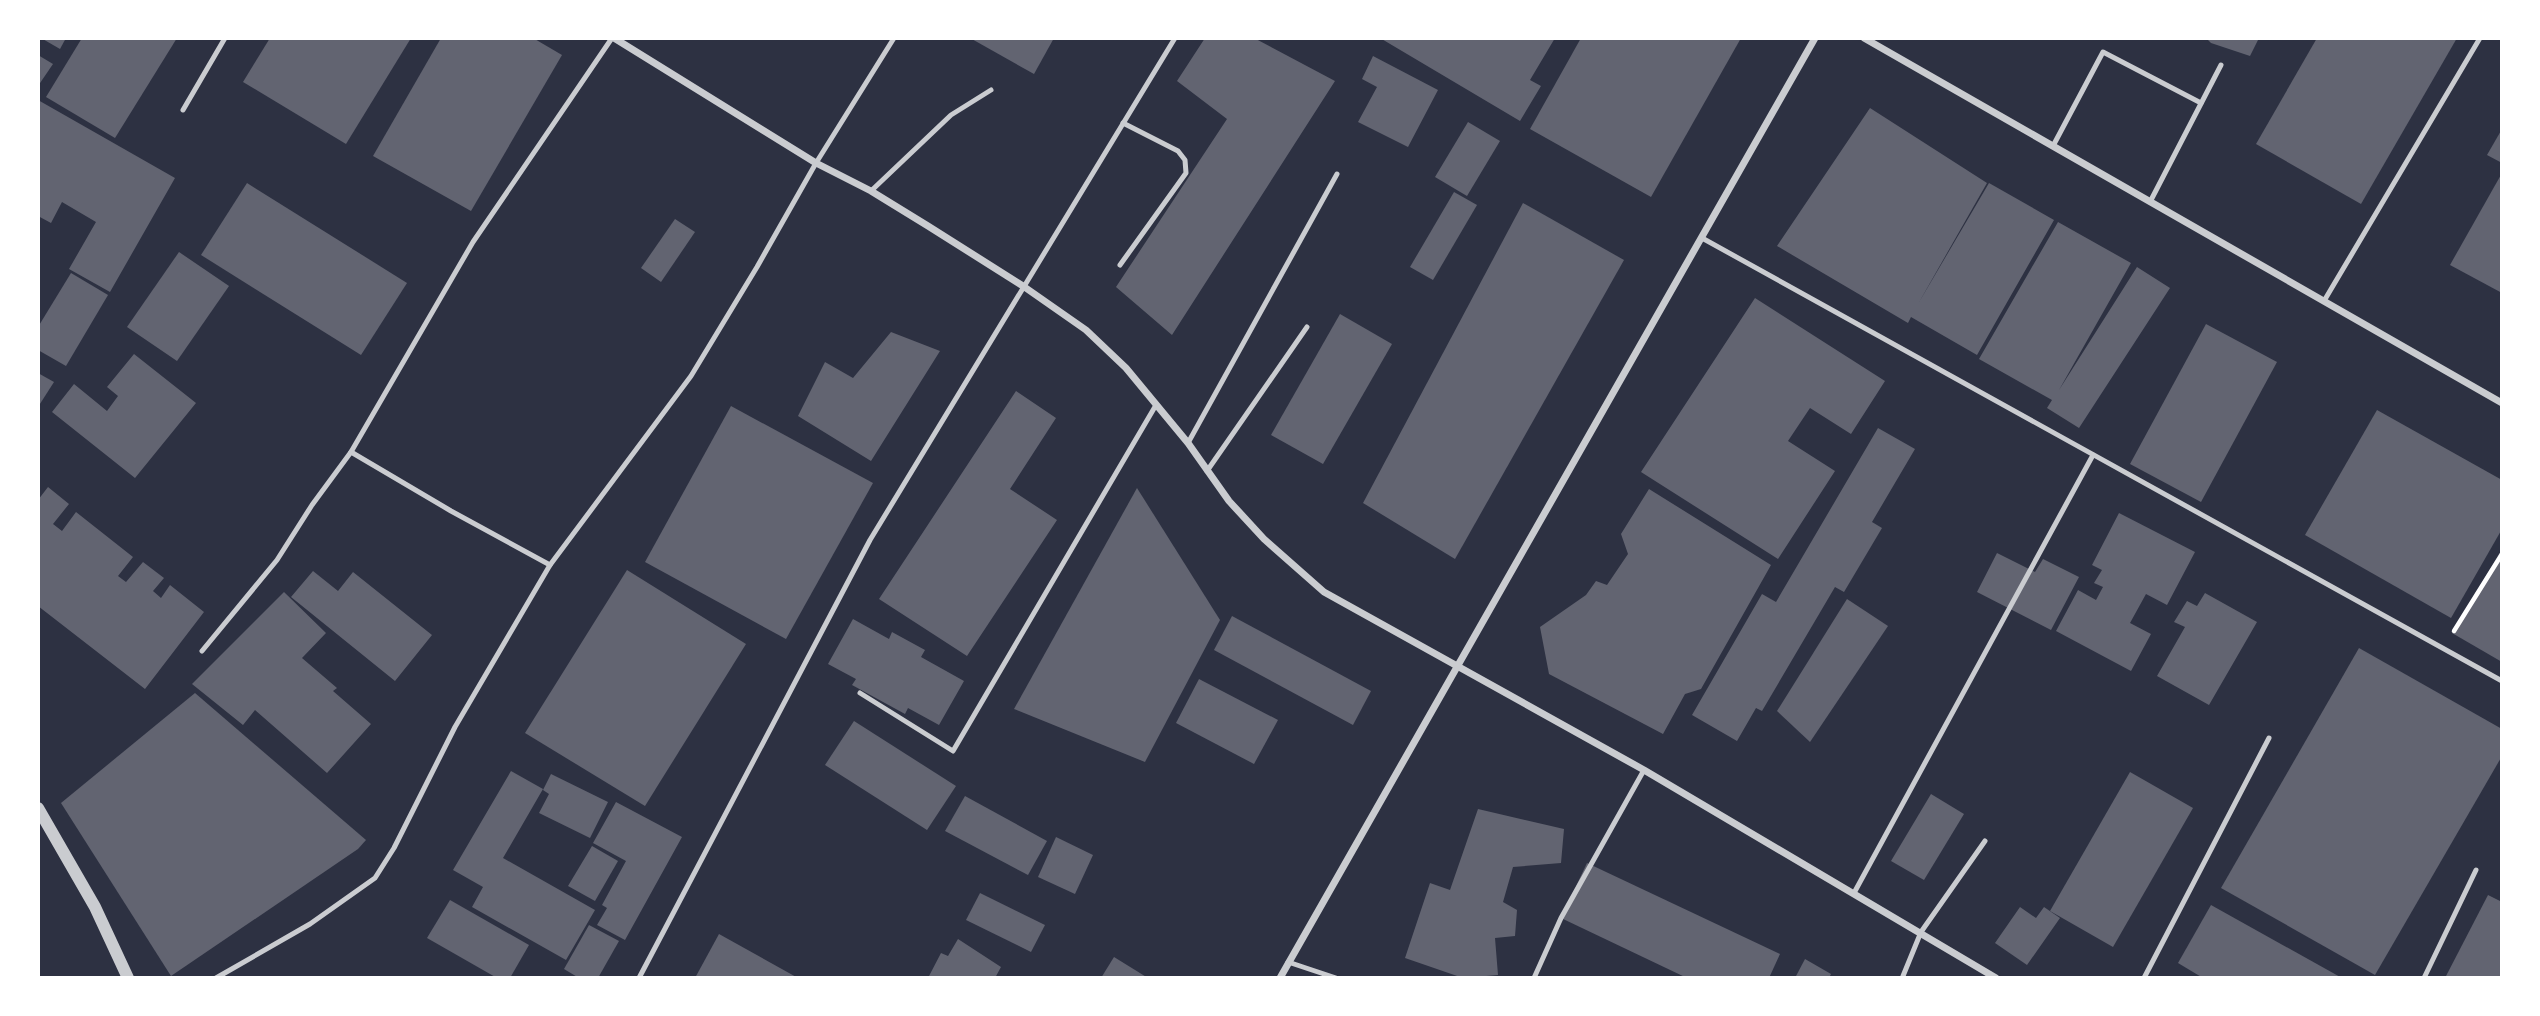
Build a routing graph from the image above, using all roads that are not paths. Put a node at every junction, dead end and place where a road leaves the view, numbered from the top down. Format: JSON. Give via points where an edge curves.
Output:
{"nodes":[{"id":1,"x":225,"y":38,"type":"edge"},
{"id":2,"x":613,"y":38,"type":"edge"},
{"id":3,"x":894,"y":38,"type":"edge"},
{"id":4,"x":1175,"y":38,"type":"edge"},
{"id":5,"x":1815,"y":38,"type":"edge"},
{"id":6,"x":1864,"y":38,"type":"edge"},
{"id":7,"x":2480,"y":38,"type":"edge"},
{"id":8,"x":2221,"y":65,"type":"dead end"},
{"id":9,"x":991,"y":90,"type":"dead end"},
{"id":10,"x":2201,"y":103,"type":"junction"},
{"id":11,"x":183,"y":110,"type":"dead end"},
{"id":12,"x":1123,"y":123,"type":"junction"},
{"id":13,"x":2053,"y":146,"type":"junction"},
{"id":14,"x":816,"y":163,"type":"junction"},
{"id":15,"x":1337,"y":174,"type":"dead end"},
{"id":16,"x":871,"y":191,"type":"junction"},
{"id":17,"x":2150,"y":202,"type":"junction"},
{"id":18,"x":1702,"y":238,"type":"junction"},
{"id":19,"x":1120,"y":265,"type":"dead end"},
{"id":20,"x":1023,"y":286,"type":"junction"},
{"id":21,"x":2324,"y":301,"type":"junction"},
{"id":22,"x":1307,"y":327,"type":"dead end"},
{"id":23,"x":2501,"y":403,"type":"edge"},
{"id":24,"x":1156,"y":405,"type":"junction"},
{"id":25,"x":1188,"y":443,"type":"junction"},
{"id":26,"x":351,"y":452,"type":"junction"},
{"id":27,"x":2094,"y":456,"type":"junction"},
{"id":28,"x":1208,"y":471,"type":"junction"},
{"id":29,"x":550,"y":565,"type":"junction"},
{"id":30,"x":202,"y":651,"type":"dead end"},
{"id":31,"x":1457,"y":666,"type":"junction"},
{"id":32,"x":2501,"y":681,"type":"edge"},
{"id":33,"x":860,"y":693,"type":"dead end"},
{"id":34,"x":2269,"y":738,"type":"dead end"},
{"id":35,"x":1644,"y":770,"type":"junction"},
{"id":36,"x":38,"y":808,"type":"edge"},
{"id":37,"x":1985,"y":841,"type":"dead end"},
{"id":38,"x":2476,"y":870,"type":"dead end"},
{"id":39,"x":1854,"y":893,"type":"junction"},
{"id":40,"x":1921,"y":932,"type":"junction"},
{"id":41,"x":1288,"y":962,"type":"junction"},
{"id":42,"x":1903,"y":976,"type":"edge"},
{"id":43,"x":128,"y":978,"type":"edge"},
{"id":44,"x":216,"y":978,"type":"edge"},
{"id":45,"x":639,"y":978,"type":"edge"},
{"id":46,"x":1280,"y":978,"type":"edge"},
{"id":47,"x":1336,"y":978,"type":"edge"},
{"id":48,"x":1534,"y":978,"type":"edge"},
{"id":49,"x":1996,"y":978,"type":"edge"},
{"id":50,"x":2144,"y":978,"type":"edge"},
{"id":51,"x":2424,"y":978,"type":"edge"}],
"edges":[{"from":1,"to":11,"type":"lane"},
{"from":2,"to":14,"type":"street"},
{"from":2,"to":26,"type":"lane","via":[[473,242]]},
{"from":3,"to":14,"type":"lane"},
{"from":4,"to":12,"type":"lane"},
{"from":5,"to":18,"type":"street"},
{"from":6,"to":13,"type":"street"},
{"from":7,"to":21,"type":"lane"},
{"from":8,"to":10,"type":"lane"},
{"from":9,"to":16,"type":"lane","via":[[951,116]]},
{"from":10,"to":13,"type":"lane","via":[[2103,52]]},
{"from":10,"to":17,"type":"lane"},
{"from":12,"to":19,"type":"lane","via":[[1178,150],[1186,173]]},
{"from":12,"to":20,"type":"lane"},
{"from":13,"to":17,"type":"street"},
{"from":14,"to":16,"type":"street"},
{"from":14,"to":29,"type":"lane","via":[[691,376]]},
{"from":15,"to":25,"type":"lane"},
{"from":16,"to":20,"type":"street"},
{"from":17,"to":21,"type":"street"},
{"from":18,"to":27,"type":"lane"},
{"from":18,"to":31,"type":"street"},
{"from":20,"to":24,"type":"street","via":[[1086,330]]},
{"from":20,"to":45,"type":"lane","via":[[870,540]]},
{"from":21,"to":23,"type":"street"},
{"from":22,"to":28,"type":"lane"},
{"from":24,"to":25,"type":"street"},
{"from":24,"to":33,"type":"lane","via":[[953,751]]},
{"from":25,"to":28,"type":"street"},
{"from":26,"to":29,"type":"lane"},
{"from":26,"to":30,"type":"lane","via":[[277,560]]},
{"from":27,"to":32,"type":"lane"},
{"from":27,"to":39,"type":"lane"},
{"from":28,"to":31,"type":"street","via":[[1265,539],[1324,592]]},
{"from":29,"to":44,"type":"lane","via":[[455,727],[375,878]]},
{"from":31,"to":35,"type":"street"},
{"from":31,"to":41,"type":"street"},
{"from":34,"to":50,"type":"lane"},
{"from":35,"to":39,"type":"street"},
{"from":35,"to":48,"type":"lane","via":[[1561,918]]},
{"from":36,"to":43,"type":"street","via":[[95,907]]},
{"from":37,"to":40,"type":"lane"},
{"from":38,"to":51,"type":"lane"},
{"from":39,"to":40,"type":"street"},
{"from":40,"to":42,"type":"lane"},
{"from":40,"to":49,"type":"street"},
{"from":41,"to":46,"type":"street"},
{"from":41,"to":47,"type":"lane"}]}
